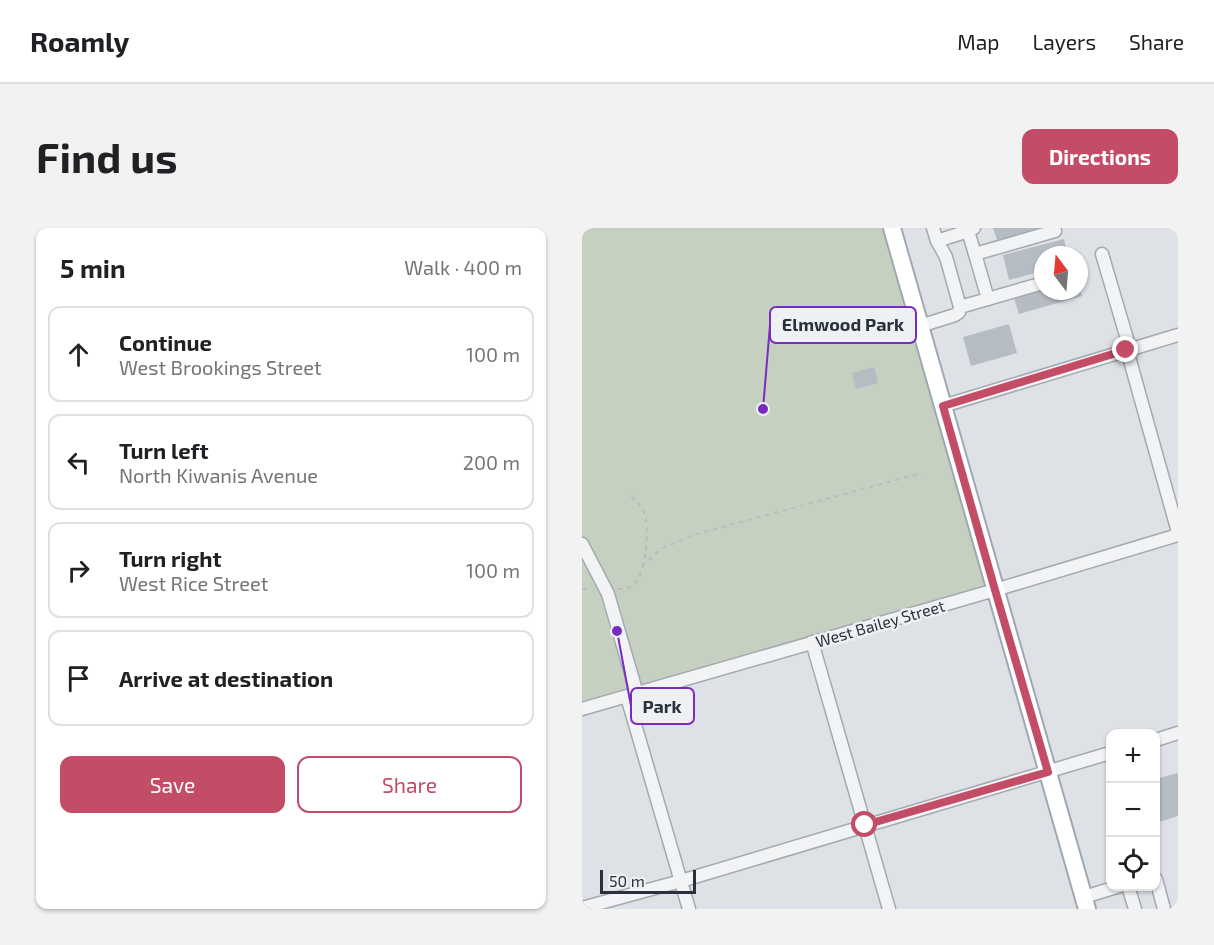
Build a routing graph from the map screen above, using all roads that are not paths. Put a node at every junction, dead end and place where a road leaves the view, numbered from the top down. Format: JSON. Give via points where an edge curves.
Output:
{"nodes":[{"id":1,"x":892,"y":228,"type":"edge"},
{"id":2,"x":933,"y":228,"type":"edge"},
{"id":3,"x":971,"y":230,"type":"edge"},
{"id":4,"x":1055,"y":231,"type":"dead end"},
{"id":5,"x":937,"y":241,"type":"junction"},
{"id":6,"x":975,"y":254,"type":"junction"},
{"id":7,"x":1102,"y":254,"type":"dead end"},
{"id":8,"x":1034,"y":286,"type":"edge"},
{"id":9,"x":988,"y":299,"type":"junction"},
{"id":10,"x":960,"y":307,"type":"junction"},
{"id":11,"x":920,"y":326,"type":"junction"},
{"id":12,"x":1178,"y":334,"type":"edge"},
{"id":13,"x":1128,"y":350,"type":"junction"},
{"id":14,"x":943,"y":406,"type":"junction"},
{"id":15,"x":1178,"y":534,"type":"edge"},
{"id":16,"x":582,"y":544,"type":"edge"},
{"id":17,"x":995,"y":590,"type":"junction"},
{"id":18,"x":812,"y":642,"type":"junction"},
{"id":19,"x":632,"y":695,"type":"junction"},
{"id":20,"x":582,"y":709,"type":"edge"},
{"id":21,"x":1178,"y":733,"type":"edge"},
{"id":22,"x":1160,"y":738,"type":"edge"},
{"id":23,"x":1106,"y":754,"type":"edge"},
{"id":24,"x":1048,"y":772,"type":"junction"},
{"id":25,"x":865,"y":825,"type":"junction"},
{"id":26,"x":681,"y":881,"type":"junction"},
{"id":27,"x":1110,"y":891,"type":"edge"},
{"id":28,"x":1129,"y":891,"type":"edge"},
{"id":29,"x":1159,"y":891,"type":"edge"},
{"id":30,"x":1086,"y":903,"type":"edge"},
{"id":31,"x":582,"y":908,"type":"edge"},
{"id":32,"x":689,"y":909,"type":"edge"},
{"id":33,"x":889,"y":909,"type":"edge"},
{"id":34,"x":1134,"y":909,"type":"edge"},
{"id":35,"x":1164,"y":909,"type":"edge"}],
"edges":[{"from":1,"to":11,"type":"main road"},
{"from":2,"to":5,"type":"street"},
{"from":3,"to":5,"type":"street"},
{"from":3,"to":6,"type":"street"},
{"from":4,"to":6,"type":"street"},
{"from":5,"to":10,"type":"street","via":[[946,257]]},
{"from":6,"to":9,"type":"street"},
{"from":7,"to":13,"type":"street"},
{"from":8,"to":9,"type":"street"},
{"from":9,"to":10,"type":"street"},
{"from":10,"to":11,"type":"street","via":[[955,315]]},
{"from":11,"to":14,"type":"main road"},
{"from":12,"to":13,"type":"street"},
{"from":13,"to":14,"type":"street"},
{"from":13,"to":15,"type":"street"},
{"from":14,"to":17,"type":"main road"},
{"from":15,"to":17,"type":"street","name":"West Bailey Street"},
{"from":16,"to":19,"type":"street","via":[[608,594]]},
{"from":17,"to":18,"type":"street","name":"West Bailey Street"},
{"from":17,"to":24,"type":"main road"},
{"from":18,"to":19,"type":"street","name":"West Bailey Street"},
{"from":18,"to":25,"type":"street"},
{"from":19,"to":20,"type":"street","name":"West Bailey Street"},
{"from":19,"to":26,"type":"street"},
{"from":21,"to":22,"type":"street"},
{"from":23,"to":24,"type":"street"},
{"from":24,"to":25,"type":"street"},
{"from":24,"to":30,"type":"main road"},
{"from":25,"to":26,"type":"street"},
{"from":25,"to":33,"type":"street"},
{"from":26,"to":31,"type":"street"},
{"from":26,"to":32,"type":"street"},
{"from":27,"to":30,"type":"street"},
{"from":28,"to":34,"type":"street"},
{"from":29,"to":35,"type":"street"}]}
